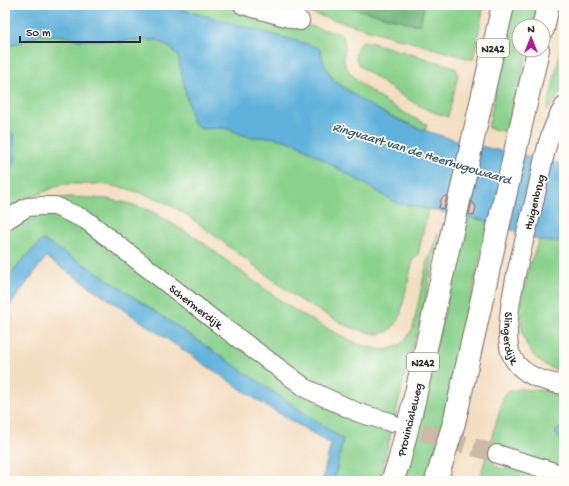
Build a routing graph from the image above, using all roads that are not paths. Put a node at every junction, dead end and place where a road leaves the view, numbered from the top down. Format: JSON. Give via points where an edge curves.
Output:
{"nodes":[{"id":1,"x":243,"y":5,"type":"edge"},
{"id":2,"x":503,"y":5,"type":"edge"},
{"id":3,"x":548,"y":5,"type":"edge"},
{"id":4,"x":545,"y":18,"type":"edge"},
{"id":5,"x":300,"y":21,"type":"dead end"},
{"id":6,"x":536,"y":58,"type":"edge"},
{"id":7,"x":564,"y":106,"type":"edge"},
{"id":8,"x":5,"y":221,"type":"edge"},
{"id":9,"x":521,"y":258,"type":"joint"},
{"id":10,"x":564,"y":385,"type":"edge"},
{"id":11,"x":390,"y":422,"type":"tunnel mouth"},
{"id":12,"x":497,"y":454,"type":"tunnel mouth"},
{"id":13,"x":564,"y":475,"type":"edge"},
{"id":14,"x":392,"y":481,"type":"edge"},
{"id":15,"x":436,"y":481,"type":"edge"}],
"edges":[{"from":1,"to":5,"type":"street"},
{"from":2,"to":14,"type":"highway","name":"Provincialeweg","number":"N242","via":[[415,397]]},
{"from":3,"to":4,"type":"highway"},
{"from":6,"to":15,"type":"highway","via":[[454,423]]},
{"from":7,"to":9,"type":"street","name":"Huigenbrug","via":[[555,121]]},
{"from":8,"to":11,"type":"street","name":"Schermerdijk","via":[[27,207],[42,206],[55,206],[86,220],[307,389],[359,413]]},
{"from":9,"to":10,"type":"street","name":"Slingerdijk","via":[[508,328],[510,352],[515,362],[527,373],[544,381]]},
{"from":12,"to":13,"type":"street"}]}
